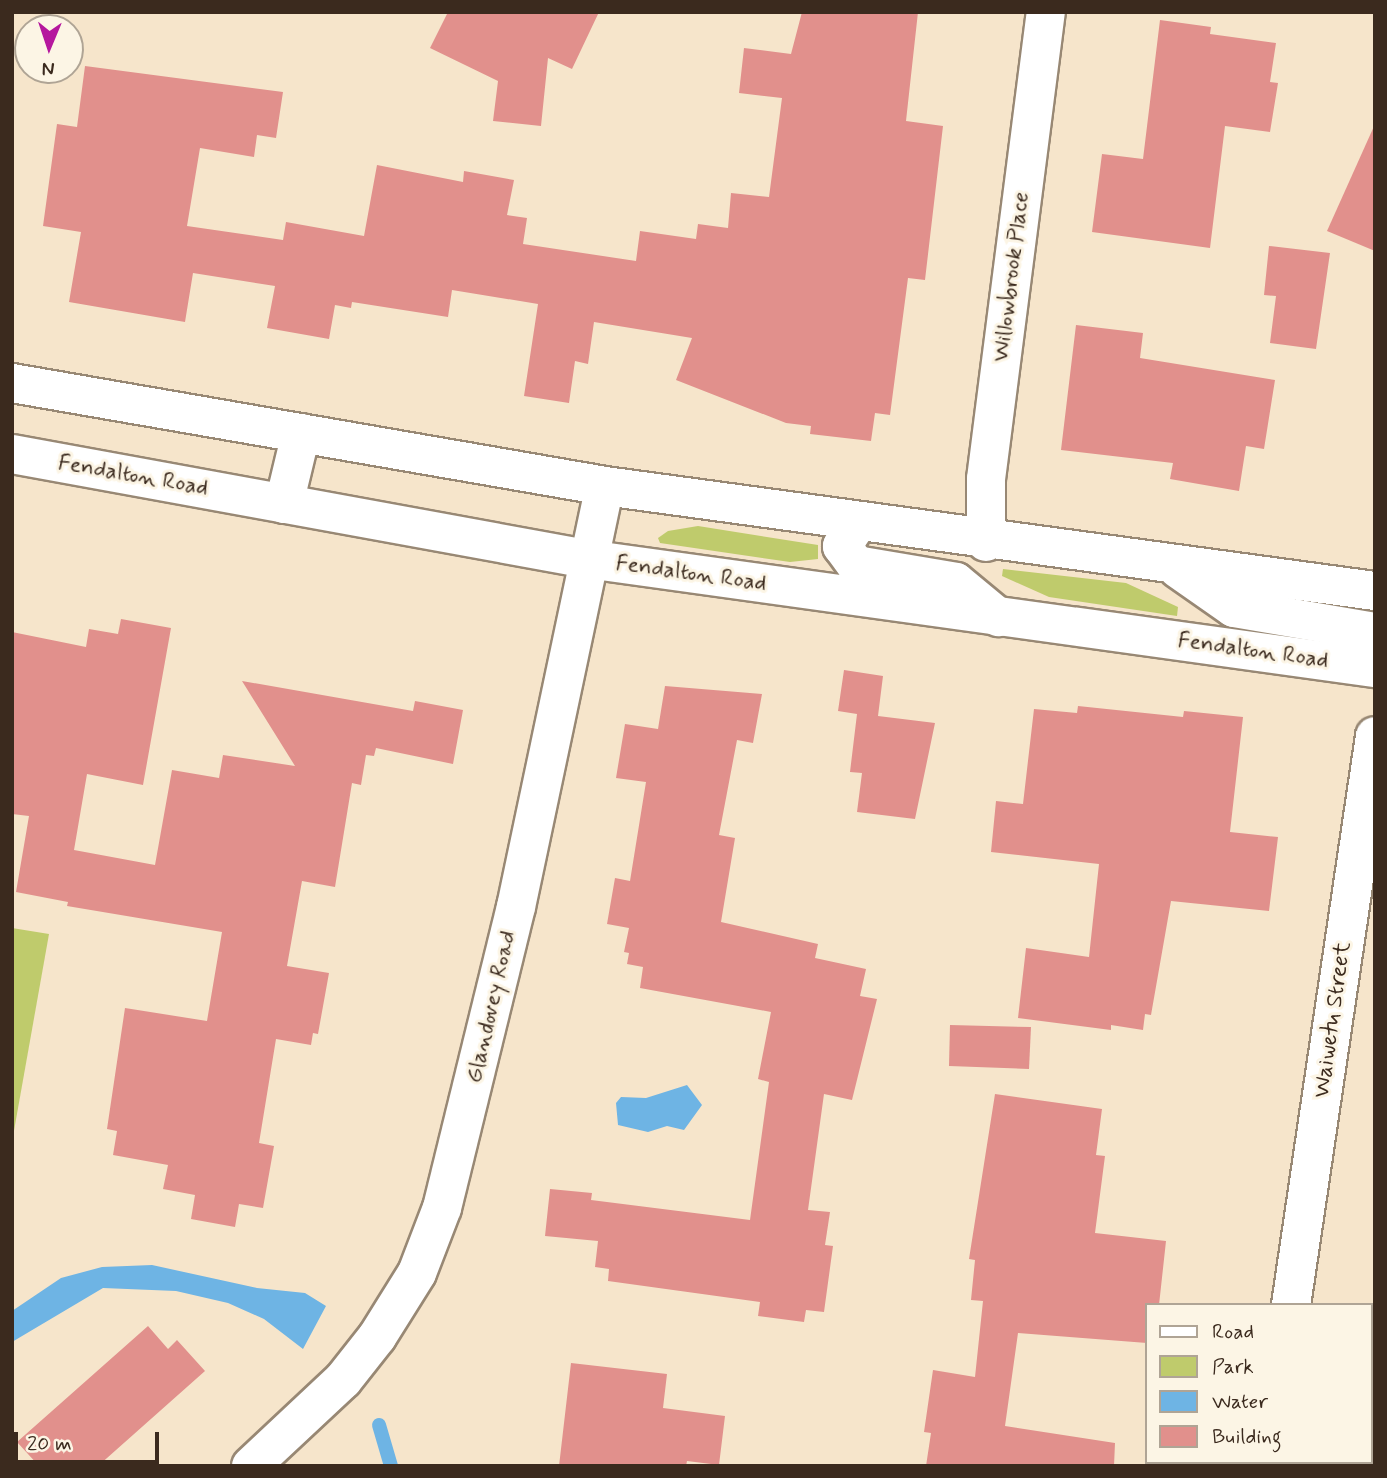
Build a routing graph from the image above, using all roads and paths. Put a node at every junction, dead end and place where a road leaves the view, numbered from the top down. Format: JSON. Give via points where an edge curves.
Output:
{"nodes":[{"id":1,"x":1046,"y":12,"type":"edge"},
{"id":2,"x":12,"y":383,"type":"edge"},
{"id":3,"x":301,"y":433,"type":"junction"},
{"id":4,"x":12,"y":454,"type":"edge"},
{"id":5,"x":606,"y":486,"type":"junction"},
{"id":6,"x":284,"y":504,"type":"junction"},
{"id":7,"x":857,"y":524,"type":"junction"},
{"id":8,"x":986,"y":542,"type":"junction"},
{"id":9,"x":587,"y":559,"type":"junction"},
{"id":10,"x":1173,"y":566,"type":"junction"},
{"id":11,"x":1375,"y":592,"type":"edge"},
{"id":12,"x":999,"y":617,"type":"junction"},
{"id":13,"x":1375,"y":632,"type":"edge"},
{"id":14,"x":1375,"y":668,"type":"edge"},
{"id":15,"x":1375,"y":736,"type":"edge"},
{"id":16,"x":1292,"y":1303,"type":"edge"},
{"id":17,"x":251,"y":1466,"type":"edge"}],
"edges":[{"from":1,"to":8,"type":"main road","name":"Willowbrook Place","via":[[983,503]]},
{"from":2,"to":3,"type":"main road"},
{"from":3,"to":5,"type":"main road"},
{"from":3,"to":6,"type":"main road"},
{"from":4,"to":6,"type":"main road","name":"Fendalton Road"},
{"from":5,"to":7,"type":"main road"},
{"from":5,"to":9,"type":"main road","name":"Glandovey Road"},
{"from":6,"to":9,"type":"main road","name":"Fendalton Road"},
{"from":7,"to":8,"type":"main road"},
{"from":7,"to":12,"type":"main road","via":[[842,546],[856,565],[956,582]]},
{"from":8,"to":10,"type":"main road"},
{"from":9,"to":12,"type":"main road","name":"Fendalton Road"},
{"from":9,"to":17,"type":"main road","name":"Glandovey Road","via":[[516,907],[442,1208],[417,1273],[377,1337],[343,1380]]},
{"from":10,"to":11,"type":"main road"},
{"from":10,"to":13,"type":"main road","via":[[1234,608]]},
{"from":12,"to":14,"type":"main road","name":"Fendalton Road"},
{"from":15,"to":16,"type":"main road","name":"Waiwetu Street"}]}
